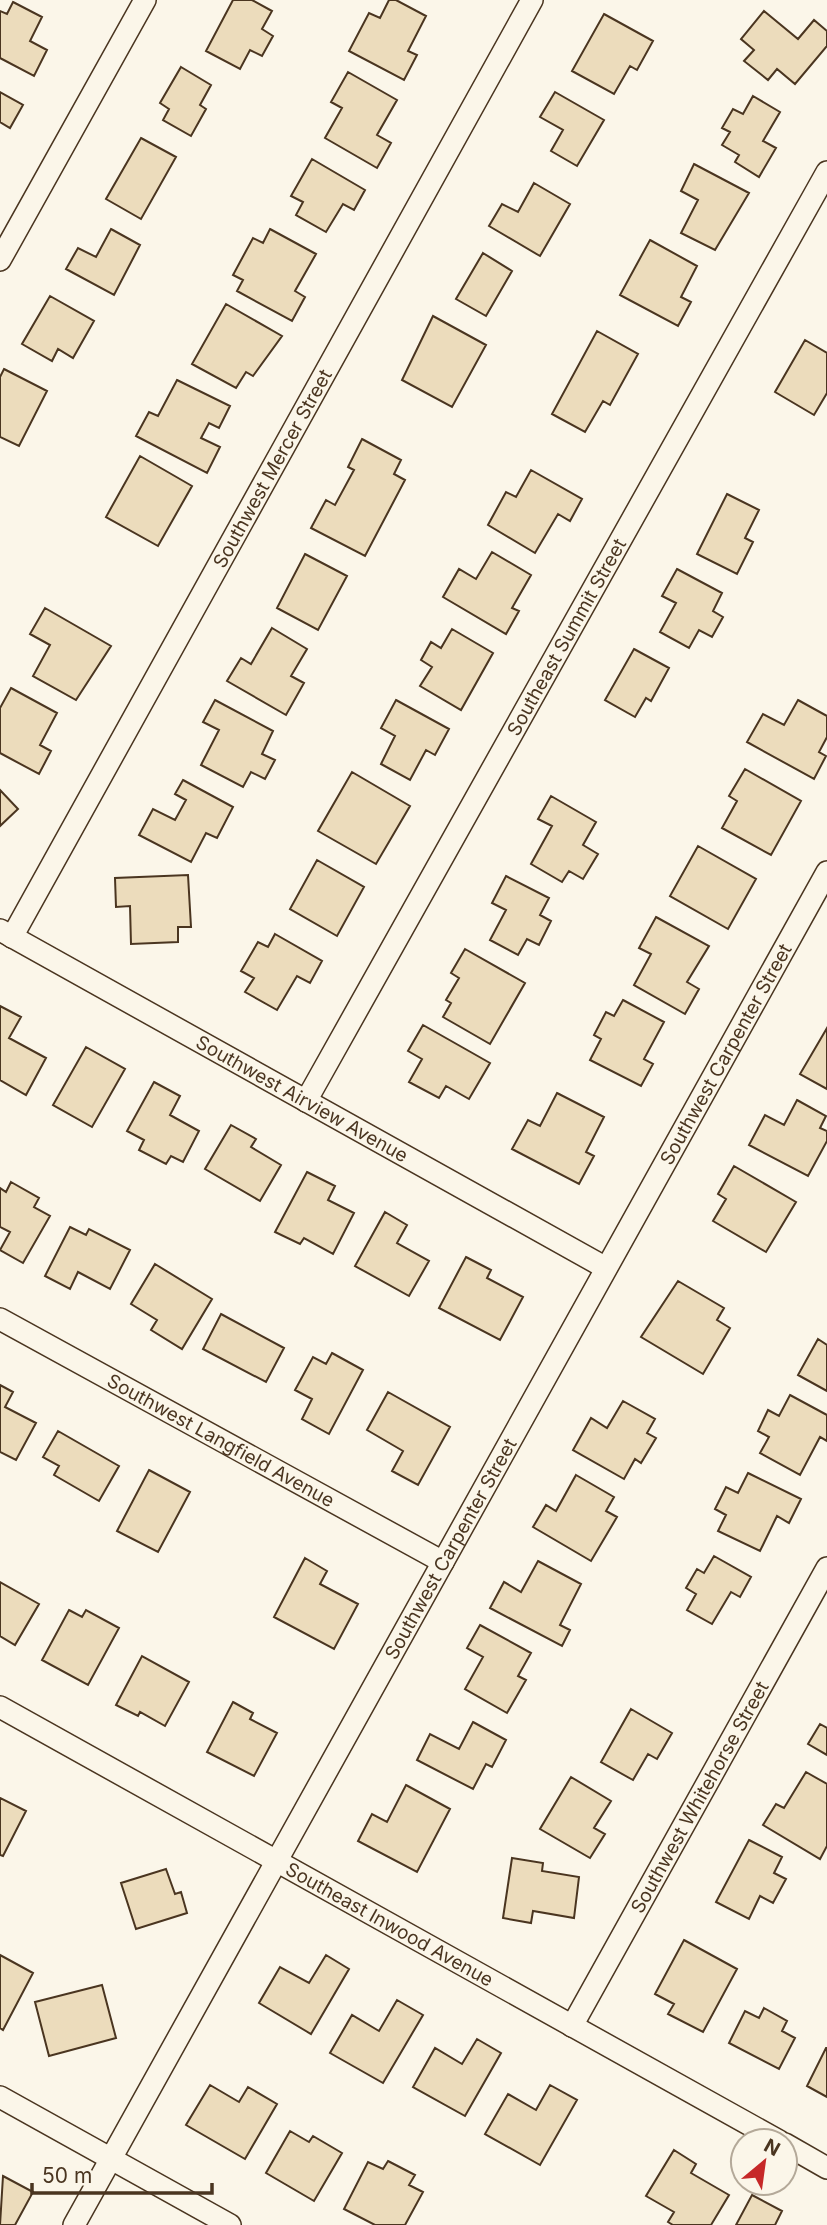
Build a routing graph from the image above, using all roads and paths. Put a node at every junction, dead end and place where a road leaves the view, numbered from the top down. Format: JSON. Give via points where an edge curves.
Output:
{"nodes":[{"id":1,"x":145,"y":0,"type":"edge"},
{"id":2,"x":532,"y":0,"type":"edge"},
{"id":3,"x":827,"y":172,"type":"edge"},
{"id":4,"x":0,"y":260,"type":"edge"},
{"id":5,"x":827,"y":872,"type":"edge"},
{"id":6,"x":6,"y":933,"type":"edge"},
{"id":7,"x":306,"y":1101,"type":"junction"},
{"id":8,"x":606,"y":1268,"type":"junction"},
{"id":9,"x":0,"y":1319,"type":"edge"},
{"id":10,"x":443,"y":1562,"type":"junction"},
{"id":11,"x":827,"y":1569,"type":"edge"},
{"id":12,"x":0,"y":1707,"type":"edge"},
{"id":13,"x":278,"y":1861,"type":"junction"},
{"id":14,"x":572,"y":2026,"type":"junction"},
{"id":15,"x":0,"y":2097,"type":"edge"},
{"id":16,"x":754,"y":2127,"type":"edge"},
{"id":17,"x":799,"y":2152,"type":"edge"},
{"id":18,"x":111,"y":2159,"type":"junction"},
{"id":19,"x":827,"y":2168,"type":"edge"},
{"id":20,"x":74,"y":2225,"type":"edge"},
{"id":21,"x":230,"y":2225,"type":"edge"}],
"edges":[{"from":1,"to":4,"type":"street"},
{"from":2,"to":6,"type":"street","name":"Southwest Mercer Street"},
{"from":3,"to":7,"type":"street","name":"Southeast Summit Street"},
{"from":5,"to":8,"type":"street","name":"Southwest Carpenter Street"},
{"from":6,"to":7,"type":"street","name":"Southwest Airview Avenue"},
{"from":7,"to":8,"type":"street","name":"Southwest Airview Avenue"},
{"from":8,"to":10,"type":"street","name":"Southwest Carpenter Street"},
{"from":9,"to":10,"type":"street","name":"Southwest Langfield Avenue"},
{"from":10,"to":13,"type":"street","name":"Southwest Carpenter Street"},
{"from":11,"to":14,"type":"street","name":"Southwest Whitehorse Street"},
{"from":12,"to":13,"type":"street","name":"Southeast Inwood Avenue"},
{"from":13,"to":14,"type":"street","name":"Southeast Inwood Avenue"},
{"from":13,"to":18,"type":"street","name":"Southwest Carpenter Street"},
{"from":14,"to":16,"type":"street","name":"Southeast Inwood Avenue"},
{"from":15,"to":18,"type":"street"},
{"from":17,"to":19,"type":"street"},
{"from":18,"to":20,"type":"street","name":"Southwest Carpenter Street"},
{"from":18,"to":21,"type":"street"}]}
